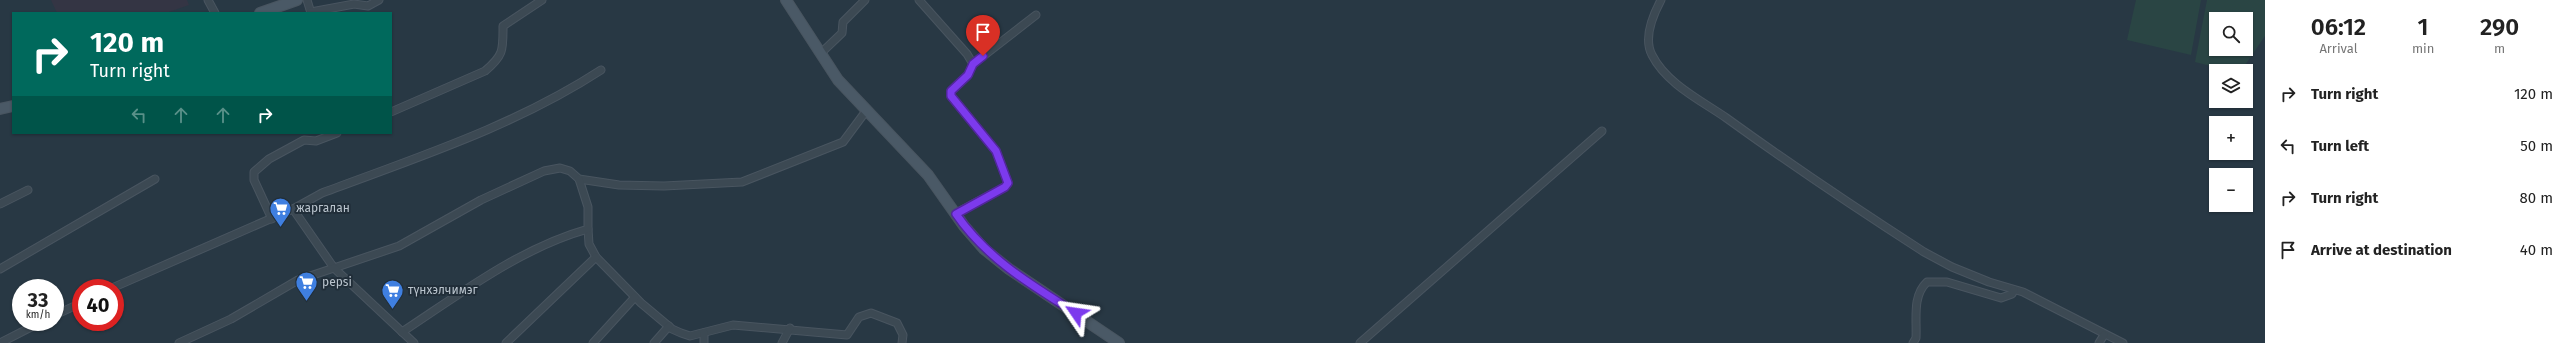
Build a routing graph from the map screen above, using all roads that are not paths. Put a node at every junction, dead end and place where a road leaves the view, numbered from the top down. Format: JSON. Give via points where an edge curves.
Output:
{"nodes":[{"id":1,"x":208,"y":0,"type":"edge"},
{"id":2,"x":297,"y":0,"type":"edge"},
{"id":3,"x":307,"y":0,"type":"edge"},
{"id":4,"x":379,"y":0,"type":"edge"},
{"id":5,"x":542,"y":0,"type":"edge"},
{"id":6,"x":786,"y":0,"type":"edge"},
{"id":7,"x":864,"y":0,"type":"edge"},
{"id":8,"x":919,"y":0,"type":"edge"},
{"id":9,"x":1661,"y":0,"type":"edge"},
{"id":10,"x":214,"y":12,"type":"edge"},
{"id":11,"x":263,"y":12,"type":"edge"},
{"id":12,"x":311,"y":12,"type":"edge"},
{"id":13,"x":316,"y":12,"type":"edge"},
{"id":14,"x":1036,"y":15,"type":"dead end"},
{"id":15,"x":820,"y":54,"type":"junction"},
{"id":16,"x":973,"y":64,"type":"junction"},
{"id":17,"x":601,"y":70,"type":"dead end"},
{"id":18,"x":12,"y":106,"type":"edge"},
{"id":19,"x":0,"y":110,"type":"edge"},
{"id":20,"x":866,"y":111,"type":"junction"},
{"id":21,"x":392,"y":112,"type":"edge"},
{"id":22,"x":1602,"y":131,"type":"dead end"},
{"id":23,"x":334,"y":134,"type":"edge"},
{"id":24,"x":302,"y":136,"type":"edge"},
{"id":25,"x":156,"y":179,"type":"dead end"},
{"id":26,"x":579,"y":180,"type":"junction"},
{"id":27,"x":28,"y":190,"type":"dead end"},
{"id":28,"x":0,"y":204,"type":"edge"},
{"id":29,"x":293,"y":209,"type":"junction"},
{"id":30,"x":956,"y":214,"type":"junction"},
{"id":31,"x":272,"y":219,"type":"junction"},
{"id":32,"x":588,"y":229,"type":"junction"},
{"id":33,"x":596,"y":258,"type":"junction"},
{"id":34,"x":334,"y":268,"type":"junction"},
{"id":35,"x":0,"y":269,"type":"edge"},
{"id":36,"x":124,"y":283,"type":"edge"},
{"id":37,"x":2014,"y":290,"type":"junction"},
{"id":38,"x":635,"y":297,"type":"junction"},
{"id":39,"x":669,"y":326,"type":"junction"},
{"id":40,"x":790,"y":328,"type":"junction"},
{"id":41,"x":23,"y":331,"type":"edge"},
{"id":42,"x":402,"y":332,"type":"junction"},
{"id":43,"x":704,"y":333,"type":"junction"},
{"id":44,"x":847,"y":335,"type":"junction"},
{"id":45,"x":2104,"y":335,"type":"junction"},
{"id":46,"x":0,"y":343,"type":"edge"},
{"id":47,"x":179,"y":343,"type":"edge"},
{"id":48,"x":414,"y":343,"type":"edge"},
{"id":49,"x":506,"y":343,"type":"edge"},
{"id":50,"x":593,"y":343,"type":"edge"},
{"id":51,"x":654,"y":343,"type":"edge"},
{"id":52,"x":704,"y":343,"type":"edge"},
{"id":53,"x":782,"y":343,"type":"edge"},
{"id":54,"x":843,"y":343,"type":"edge"},
{"id":55,"x":902,"y":343,"type":"edge"},
{"id":56,"x":1119,"y":343,"type":"edge"},
{"id":57,"x":1360,"y":343,"type":"edge"},
{"id":58,"x":1912,"y":343,"type":"edge"},
{"id":59,"x":2099,"y":343,"type":"edge"},
{"id":60,"x":2123,"y":343,"type":"edge"}],
"edges":[{"from":1,"to":10,"type":"street"},
{"from":2,"to":11,"type":"street"},
{"from":3,"to":12,"type":"street"},
{"from":4,"to":13,"type":"street","via":[[368,6],[354,4]]},
{"from":5,"to":21,"type":"street","via":[[503,26],[502,52],[497,61],[485,71]]},
{"from":6,"to":15,"type":"street"},
{"from":7,"to":15,"type":"street","via":[[843,22],[842,33]]},
{"from":8,"to":16,"type":"street"},
{"from":9,"to":37,"type":"street","via":[[1652,18],[1649,39],[1651,54],[1671,79],[1924,252],[1952,267]]},
{"from":14,"to":16,"type":"street"},
{"from":15,"to":20,"type":"street","via":[[838,80]]},
{"from":16,"to":30,"type":"street","via":[[968,75],[951,91],[951,96],[996,151],[1008,183]]},
{"from":17,"to":29,"type":"street","via":[[562,96],[516,119],[322,193]]},
{"from":18,"to":19,"type":"street"},
{"from":20,"to":26,"type":"street","via":[[843,142],[742,182],[644,186]]},
{"from":20,"to":30,"type":"street","via":[[928,175]]},
{"from":22,"to":57,"type":"street"},
{"from":23,"to":24,"type":"street","via":[[316,141]]},
{"from":24,"to":31,"type":"street","via":[[254,172],[254,180]]},
{"from":25,"to":35,"type":"street"},
{"from":26,"to":32,"type":"street","via":[[588,208]]},
{"from":26,"to":34,"type":"street","via":[[570,171],[560,168],[538,173],[476,202],[406,242]]},
{"from":27,"to":28,"type":"street"},
{"from":29,"to":31,"type":"street"},
{"from":29,"to":34,"type":"street"},
{"from":30,"to":56,"type":"street","via":[[974,239],[996,259]]},
{"from":31,"to":36,"type":"street"},
{"from":32,"to":33,"type":"street","via":[[590,244]]},
{"from":32,"to":42,"type":"street","via":[[554,241],[506,266]]},
{"from":33,"to":38,"type":"street"},
{"from":33,"to":49,"type":"street"},
{"from":34,"to":42,"type":"street"},
{"from":34,"to":47,"type":"street","via":[[298,280],[231,319]]},
{"from":37,"to":45,"type":"street","via":[[2024,292]]},
{"from":37,"to":58,"type":"street","via":[[2012,294],[2001,298],[1947,282],[1927,282],[1920,288],[1917,297],[1916,338]]},
{"from":38,"to":39,"type":"street"},
{"from":38,"to":50,"type":"street"},
{"from":39,"to":43,"type":"street","via":[[690,336]]},
{"from":39,"to":51,"type":"street"},
{"from":40,"to":43,"type":"street","via":[[733,325]]},
{"from":40,"to":44,"type":"street"},
{"from":40,"to":53,"type":"street"},
{"from":41,"to":46,"type":"street"},
{"from":42,"to":48,"type":"street"},
{"from":43,"to":52,"type":"street"},
{"from":44,"to":54,"type":"street"},
{"from":44,"to":55,"type":"street","via":[[859,317],[871,313],[897,323],[903,336]]},
{"from":45,"to":59,"type":"street"},
{"from":45,"to":60,"type":"street"}]}
